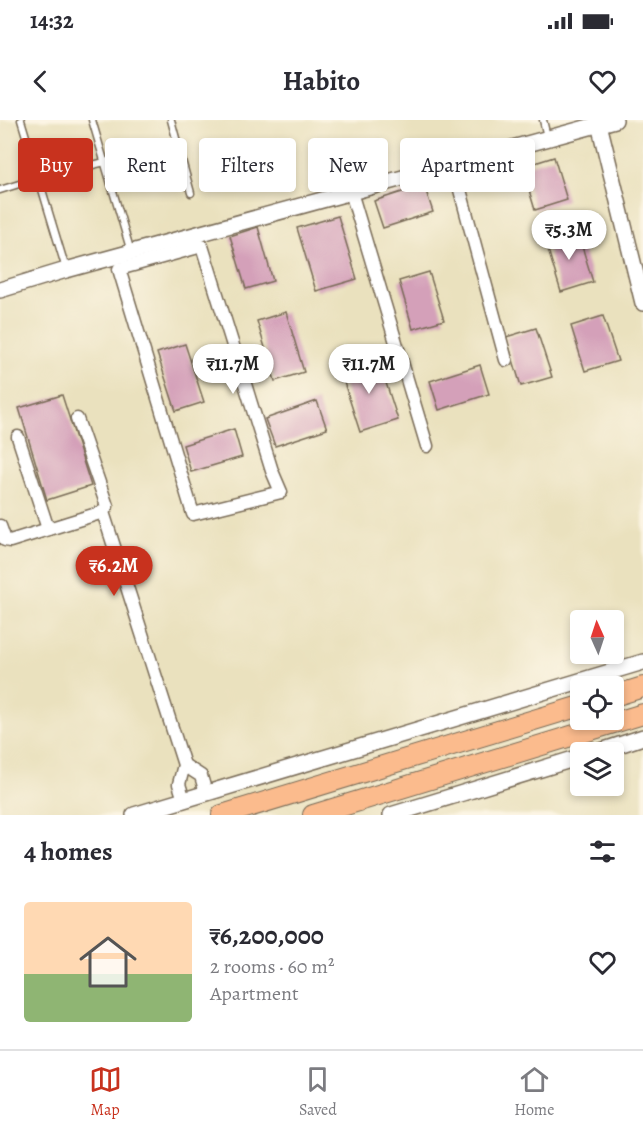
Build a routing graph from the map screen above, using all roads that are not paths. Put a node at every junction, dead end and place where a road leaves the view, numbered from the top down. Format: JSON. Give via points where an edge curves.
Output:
{"nodes":[{"id":1,"x":21,"y":120,"type":"edge"},
{"id":2,"x":92,"y":120,"type":"edge"},
{"id":3,"x":171,"y":120,"type":"edge"},
{"id":4,"x":543,"y":120,"type":"edge"},
{"id":5,"x":615,"y":120,"type":"edge"},
{"id":6,"x":599,"y":122,"type":"edge"},
{"id":7,"x":26,"y":138,"type":"edge"},
{"id":8,"x":176,"y":138,"type":"edge"},
{"id":9,"x":547,"y":139,"type":"junction"},
{"id":10,"x":535,"y":142,"type":"edge"},
{"id":11,"x":105,"y":162,"type":"joint"},
{"id":12,"x":93,"y":165,"type":"edge"},
{"id":13,"x":187,"y":179,"type":"edge"},
{"id":14,"x":18,"y":184,"type":"edge"},
{"id":15,"x":0,"y":190,"type":"edge"},
{"id":16,"x":42,"y":192,"type":"edge"},
{"id":17,"x":114,"y":192,"type":"edge"},
{"id":18,"x":351,"y":192,"type":"joint"},
{"id":19,"x":461,"y":192,"type":"edge"},
{"id":20,"x":191,"y":194,"type":"dead end"},
{"id":21,"x":160,"y":250,"type":"junction"},
{"id":22,"x":132,"y":252,"type":"junction"},
{"id":23,"x":66,"y":270,"type":"junction"},
{"id":24,"x":0,"y":290,"type":"edge"},
{"id":25,"x":643,"y":303,"type":"edge"},
{"id":26,"x":506,"y":360,"type":"dead end"},
{"id":27,"x":77,"y":420,"type":"dead end"},
{"id":28,"x":18,"y":437,"type":"dead end"},
{"id":29,"x":427,"y":446,"type":"dead end"},
{"id":30,"x":103,"y":512,"type":"junction"},
{"id":31,"x":0,"y":526,"type":"edge"},
{"id":32,"x":48,"y":529,"type":"junction"},
{"id":33,"x":643,"y":662,"type":"edge"},
{"id":34,"x":643,"y":687,"type":"edge"},
{"id":35,"x":624,"y":693,"type":"edge"},
{"id":36,"x":570,"y":709,"type":"edge"},
{"id":37,"x":643,"y":714,"type":"edge"},
{"id":38,"x":643,"y":737,"type":"edge"},
{"id":39,"x":624,"y":743,"type":"edge"},
{"id":40,"x":570,"y":760,"type":"edge"},
{"id":41,"x":184,"y":765,"type":"junction"},
{"id":42,"x":206,"y":793,"type":"junction"},
{"id":43,"x":184,"y":800,"type":"junction"},
{"id":44,"x":134,"y":815,"type":"edge"},
{"id":45,"x":222,"y":815,"type":"edge"},
{"id":46,"x":313,"y":815,"type":"edge"},
{"id":47,"x":391,"y":815,"type":"edge"}],
"edges":[{"from":1,"to":7,"type":"lane"},
{"from":2,"to":11,"type":"lane"},
{"from":3,"to":8,"type":"lane"},
{"from":4,"to":9,"type":"lane"},
{"from":5,"to":6,"type":"street"},
{"from":6,"to":9,"type":"street"},
{"from":6,"to":25,"type":"street"},
{"from":9,"to":10,"type":"street"},
{"from":11,"to":12,"type":"lane"},
{"from":13,"to":20,"type":"lane"},
{"from":14,"to":15,"type":"lane"},
{"from":16,"to":23,"type":"lane"},
{"from":17,"to":22,"type":"lane"},
{"from":18,"to":21,"type":"street"},
{"from":18,"to":29,"type":"street"},
{"from":19,"to":26,"type":"street"},
{"from":21,"to":21,"type":"street","via":[[202,246],[281,492],[193,514],[119,269]]},
{"from":21,"to":22,"type":"street"},
{"from":22,"to":23,"type":"street"},
{"from":23,"to":24,"type":"street"},
{"from":27,"to":30,"type":"street","via":[[106,506]]},
{"from":28,"to":32,"type":"street"},
{"from":30,"to":32,"type":"street"},
{"from":30,"to":41,"type":"street"},
{"from":31,"to":32,"type":"street","via":[[7,541]]},
{"from":33,"to":42,"type":"street"},
{"from":34,"to":35,"type":"main road"},
{"from":36,"to":45,"type":"main road"},
{"from":37,"to":46,"type":"main road"},
{"from":38,"to":39,"type":"street"},
{"from":40,"to":47,"type":"street"},
{"from":41,"to":42,"type":"street","via":[[201,776]]},
{"from":41,"to":43,"type":"street","via":[[178,784]]},
{"from":42,"to":43,"type":"street"},
{"from":43,"to":44,"type":"street"}]}
